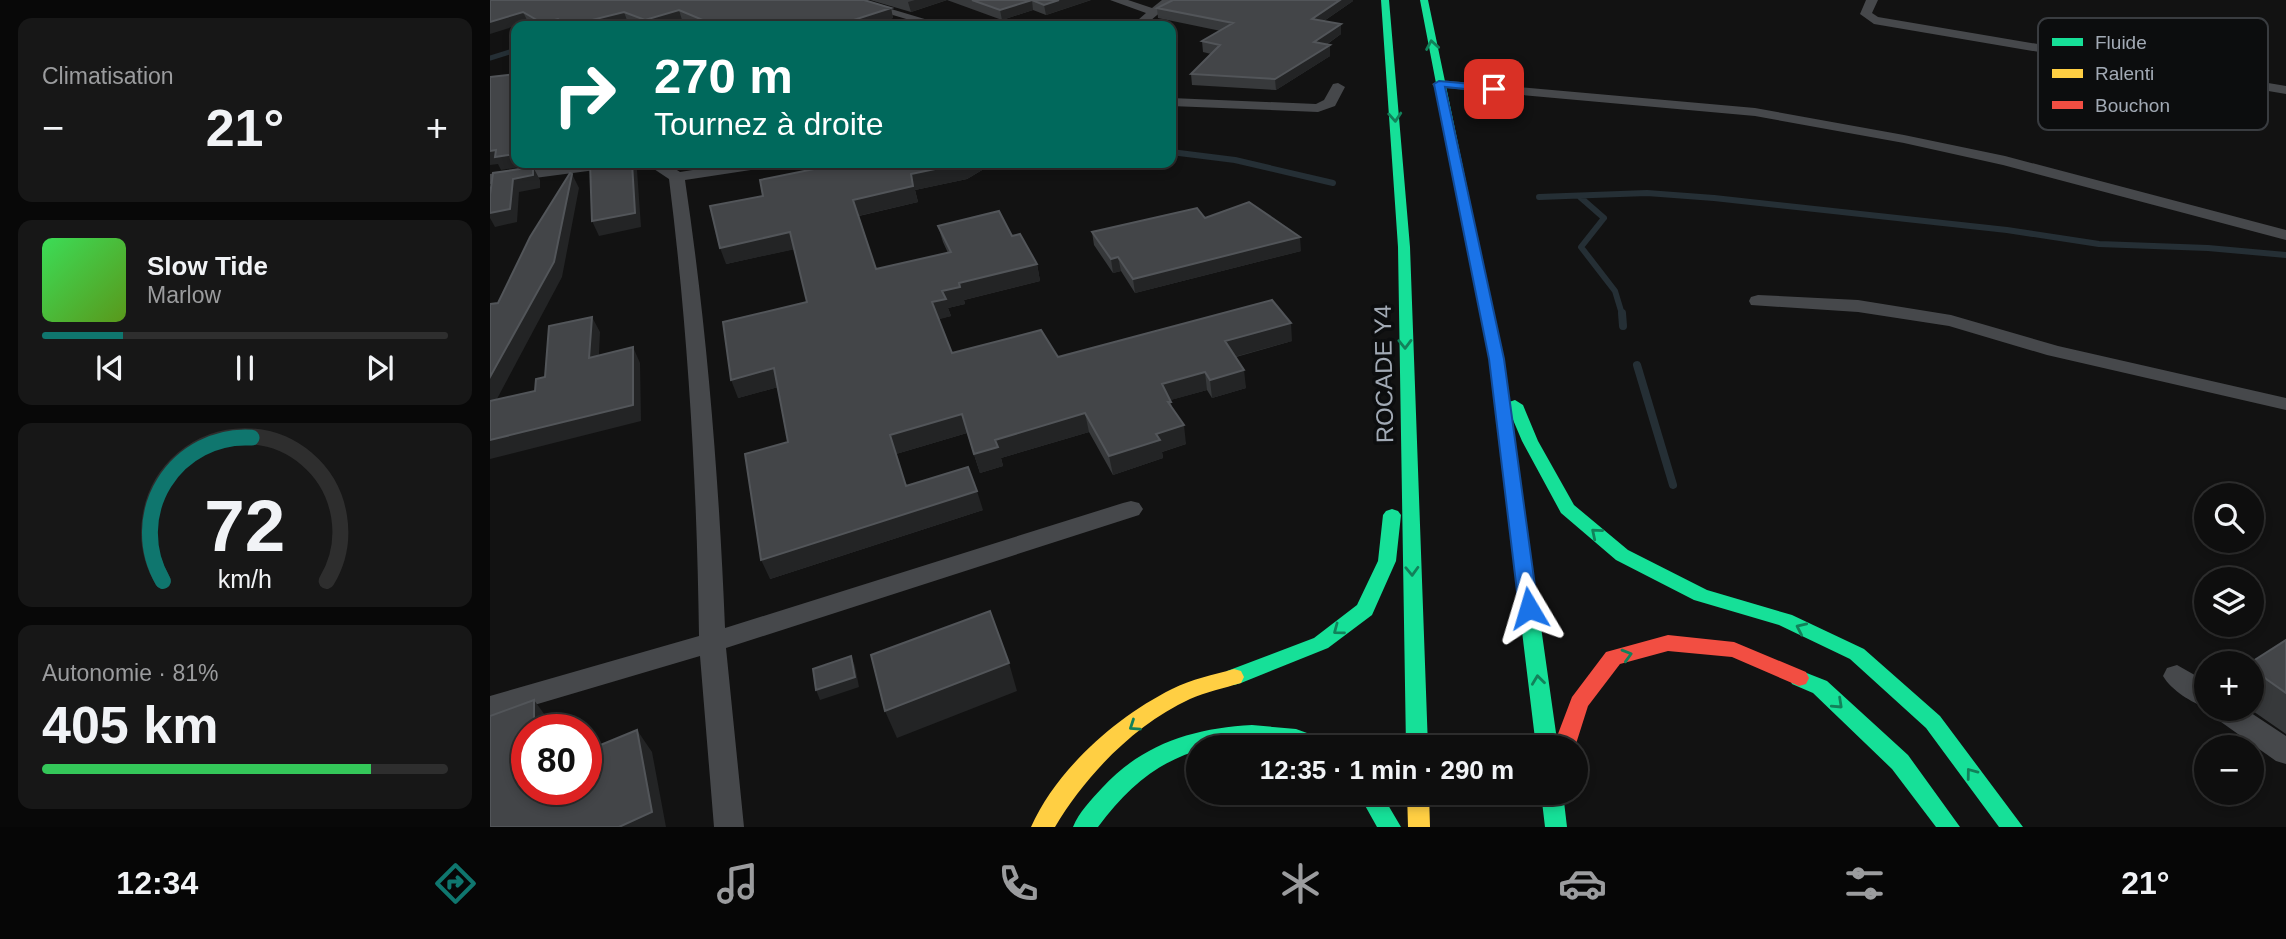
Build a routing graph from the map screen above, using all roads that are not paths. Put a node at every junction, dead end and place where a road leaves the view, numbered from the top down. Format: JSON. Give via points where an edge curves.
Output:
{"nodes":[{"id":1,"x":848,"y":0,"type":"edge"},
{"id":2,"x":1116,"y":0,"type":"edge"},
{"id":3,"x":1169,"y":0,"type":"edge"},
{"id":4,"x":1385,"y":0,"type":"edge"},
{"id":5,"x":1424,"y":0,"type":"edge"},
{"id":6,"x":1872,"y":0,"type":"edge"},
{"id":7,"x":1154,"y":12,"type":"junction"},
{"id":8,"x":924,"y":21,"type":"edge"},
{"id":9,"x":1143,"y":21,"type":"edge"},
{"id":10,"x":2038,"y":48,"type":"edge"},
{"id":11,"x":1439,"y":84,"type":"junction"},
{"id":12,"x":1338,"y":86,"type":"dead end"},
{"id":13,"x":2268,"y":87,"type":"edge"},
{"id":14,"x":2286,"y":90,"type":"edge"},
{"id":15,"x":1176,"y":102,"type":"edge"},
{"id":16,"x":568,"y":168,"type":"edge"},
{"id":17,"x":663,"y":168,"type":"edge"},
{"id":18,"x":733,"y":168,"type":"edge"},
{"id":19,"x":677,"y":177,"type":"junction"},
{"id":20,"x":490,"y":178,"type":"edge"},
{"id":21,"x":2286,"y":234,"type":"edge"},
{"id":22,"x":1758,"y":301,"type":"dead end"},
{"id":23,"x":1496,"y":359,"type":"junction"},
{"id":24,"x":1406,"y":384,"type":"junction"},
{"id":25,"x":2286,"y":404,"type":"edge"},
{"id":26,"x":1131,"y":509,"type":"dead end"},
{"id":27,"x":712,"y":642,"type":"junction"},
{"id":28,"x":2177,"y":676,"type":"dead end"},
{"id":29,"x":2194,"y":688,"type":"edge"},
{"id":30,"x":490,"y":707,"type":"edge"},
{"id":31,"x":2241,"y":721,"type":"edge"},
{"id":32,"x":1223,"y":735,"type":"edge"},
{"id":33,"x":1267,"y":735,"type":"edge"},
{"id":34,"x":1417,"y":735,"type":"edge"},
{"id":35,"x":1544,"y":735,"type":"edge"},
{"id":36,"x":1568,"y":735,"type":"edge"},
{"id":37,"x":1186,"y":742,"type":"edge"},
{"id":38,"x":2286,"y":752,"type":"edge"},
{"id":39,"x":1376,"y":805,"type":"edge"},
{"id":40,"x":1418,"y":805,"type":"edge"},
{"id":41,"x":1553,"y":805,"type":"edge"},
{"id":42,"x":729,"y":827,"type":"edge"},
{"id":43,"x":1042,"y":827,"type":"edge"},
{"id":44,"x":1084,"y":827,"type":"edge"},
{"id":45,"x":1390,"y":827,"type":"edge"},
{"id":46,"x":1419,"y":827,"type":"edge"},
{"id":47,"x":1556,"y":827,"type":"edge"},
{"id":48,"x":1949,"y":827,"type":"edge"},
{"id":49,"x":2012,"y":827,"type":"edge"}],
"edges":[{"from":1,"to":8,"type":"street"},
{"from":2,"to":7,"type":"street"},
{"from":3,"to":7,"type":"street"},
{"from":4,"to":24,"type":"highway","name":"ROCADE Y4","one_way":true,"via":[[1404,247]]},
{"from":11,"to":5,"type":"highway","one_way":true},
{"from":6,"to":10,"type":"street","via":[[1866,14],[1874,20]]},
{"from":7,"to":9,"type":"street"},
{"from":11,"to":21,"type":"street","via":[[1755,112],[1806,121],[2005,161]]},
{"from":11,"to":23,"type":"highway"},
{"from":12,"to":15,"type":"street","via":[[1330,103],[1311,109]]},
{"from":13,"to":14,"type":"street"},
{"from":16,"to":20,"type":"street"},
{"from":17,"to":19,"type":"street"},
{"from":18,"to":19,"type":"street"},
{"from":19,"to":27,"type":"street","via":[[709,525]]},
{"from":22,"to":25,"type":"street","via":[[1846,305],[1951,321],[2054,351]]},
{"from":35,"to":23,"type":"highway","one_way":true},
{"from":49,"to":23,"type":"highway","one_way":true,"via":[[1933,722],[1857,654],[1785,620],[1701,595],[1622,555],[1567,509],[1530,442]]},
{"from":24,"to":34,"type":"highway","name":"ROCADE Y4","one_way":true},
{"from":24,"to":43,"type":"highway","one_way":true,"via":[[1387,561],[1365,610],[1321,643],[1179,695],[1108,743],[1061,794]]},
{"from":26,"to":27,"type":"street"},
{"from":27,"to":30,"type":"street"},
{"from":27,"to":42,"type":"street"},
{"from":28,"to":29,"type":"street"},
{"from":31,"to":38,"type":"street"},
{"from":32,"to":33,"type":"highway"},
{"from":36,"to":48,"type":"highway","one_way":true,"via":[[1579,703],[1613,658],[1668,643],[1734,650],[1820,687],[1900,762]]},
{"from":37,"to":44,"type":"highway","via":[[1146,760],[1099,805]]},
{"from":39,"to":45,"type":"highway"},
{"from":40,"to":46,"type":"highway"},
{"from":41,"to":47,"type":"highway"}]}
